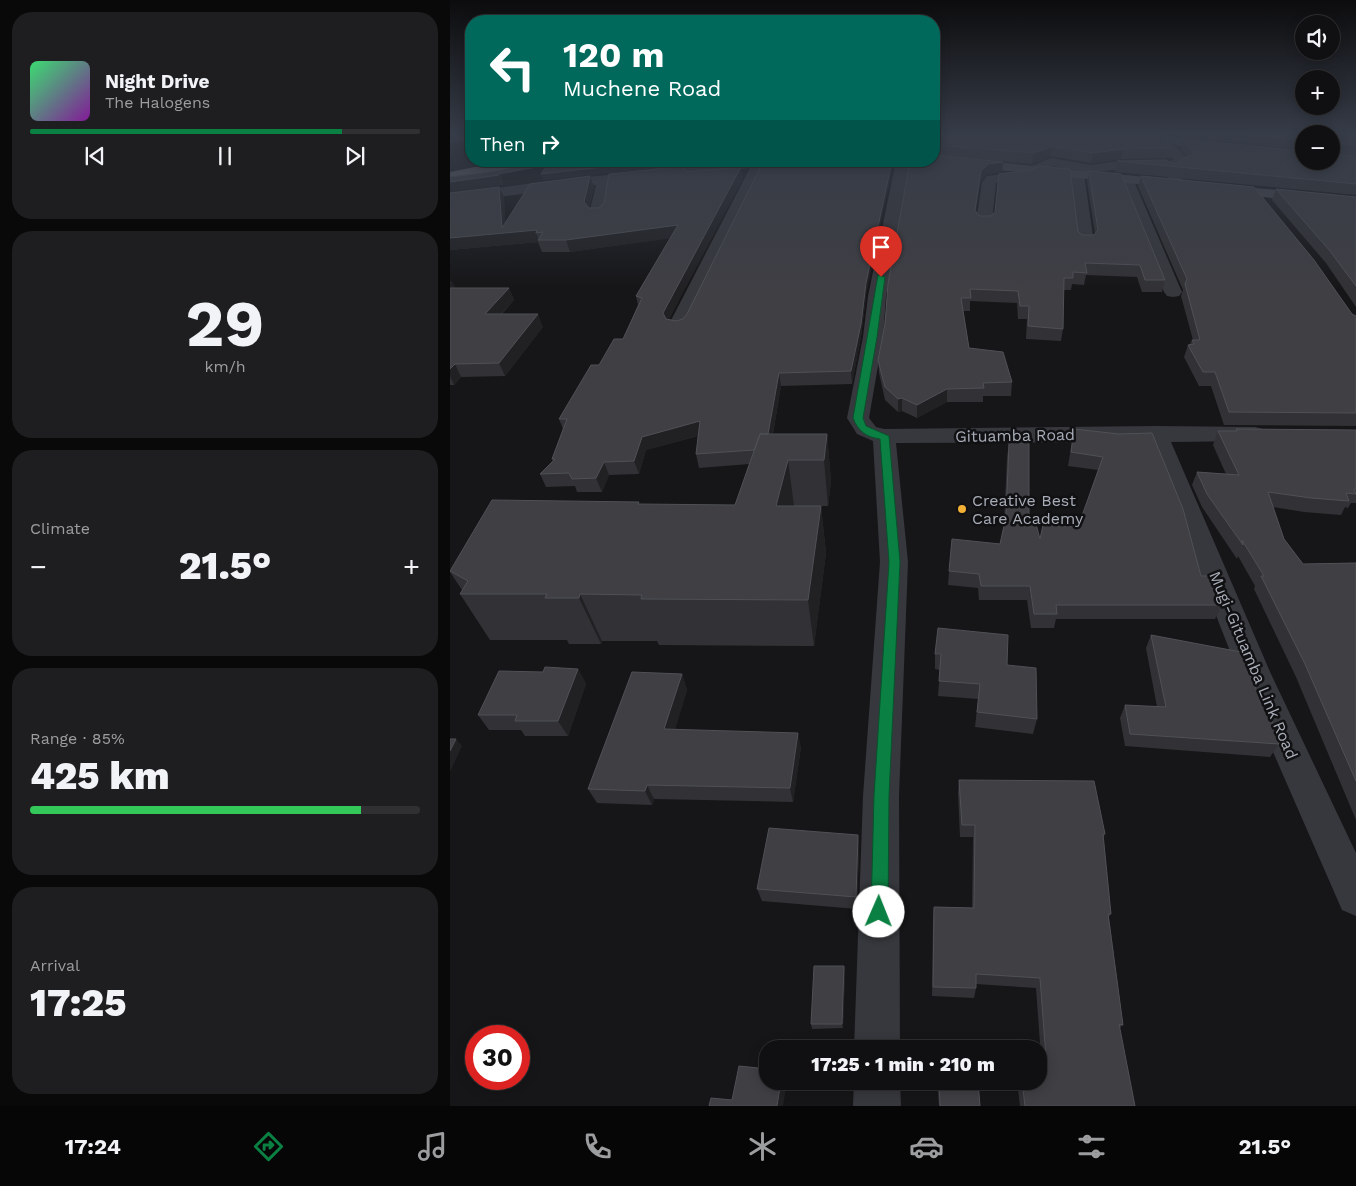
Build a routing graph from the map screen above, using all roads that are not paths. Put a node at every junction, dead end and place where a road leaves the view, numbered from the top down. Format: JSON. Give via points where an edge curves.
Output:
{"nodes":[{"id":1,"x":553,"y":186,"type":"edge"},
{"id":2,"x":603,"y":186,"type":"edge"},
{"id":3,"x":748,"y":186,"type":"edge"},
{"id":4,"x":898,"y":186,"type":"edge"},
{"id":5,"x":989,"y":186,"type":"edge"},
{"id":6,"x":1078,"y":186,"type":"edge"},
{"id":7,"x":1129,"y":186,"type":"edge"},
{"id":8,"x":1207,"y":187,"type":"edge"},
{"id":9,"x":1256,"y":193,"type":"junction"},
{"id":10,"x":450,"y":199,"type":"edge"},
{"id":11,"x":1355,"y":203,"type":"edge"},
{"id":12,"x":1270,"y":208,"type":"edge"},
{"id":13,"x":598,"y":214,"type":"edge"},
{"id":14,"x":984,"y":222,"type":"edge"},
{"id":15,"x":1086,"y":242,"type":"edge"},
{"id":16,"x":1173,"y":292,"type":"dead end"},
{"id":17,"x":678,"y":326,"type":"edge"},
{"id":18,"x":1156,"y":434,"type":"junction"},
{"id":19,"x":1276,"y":434,"type":"edge"},
{"id":20,"x":884,"y":436,"type":"junction"},
{"id":21,"x":1356,"y":896,"type":"edge"},
{"id":22,"x":877,"y":1040,"type":"edge"},
{"id":23,"x":877,"y":1090,"type":"edge"},
{"id":24,"x":877,"y":1106,"type":"edge"}],
"edges":[{"from":1,"to":10,"type":"street"},
{"from":2,"to":13,"type":"street"},
{"from":3,"to":17,"type":"street"},
{"from":4,"to":20,"type":"street","name":"Gituamba Road","via":[[858,418],[861,428]]},
{"from":5,"to":14,"type":"street"},
{"from":6,"to":15,"type":"street"},
{"from":7,"to":16,"type":"street"},
{"from":8,"to":9,"type":"main road"},
{"from":9,"to":11,"type":"main road"},
{"from":9,"to":12,"type":"street"},
{"from":18,"to":19,"type":"street","name":"Gituamba Road"},
{"from":18,"to":20,"type":"street","name":"Gituamba Road"},
{"from":18,"to":21,"type":"street","name":"Mugi-Gituamba Link Road","via":[[1255,674]]},
{"from":20,"to":22,"type":"street","via":[[894,562],[881,796]]},
{"from":23,"to":24,"type":"street"}]}
